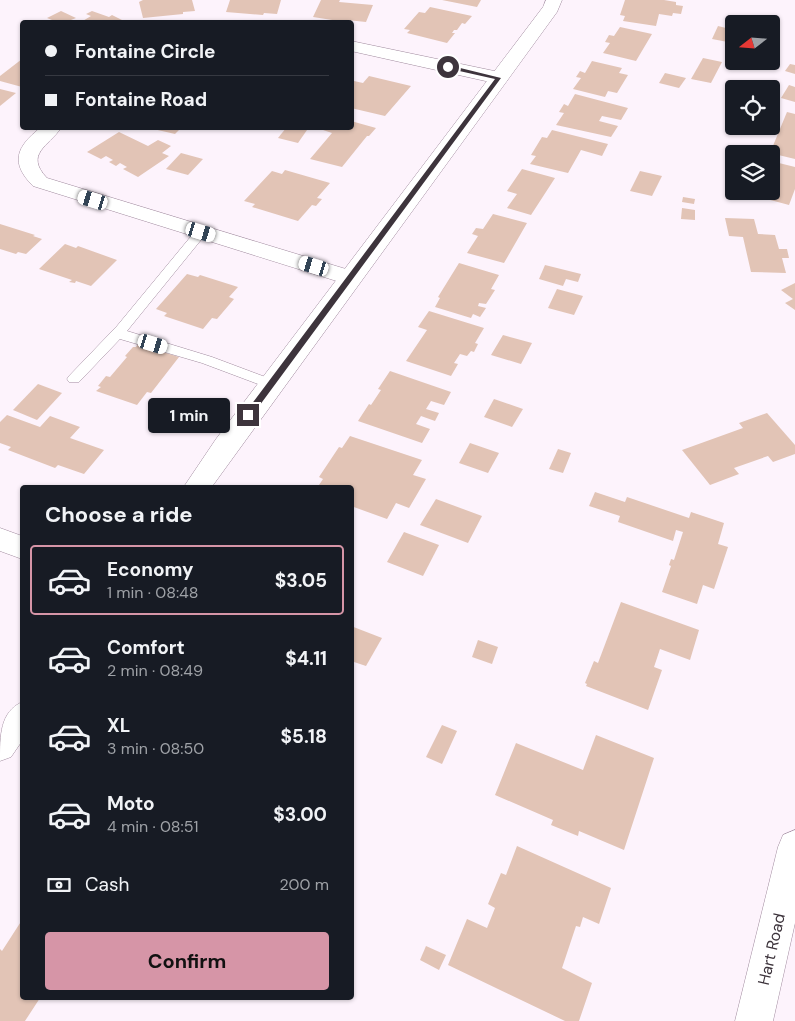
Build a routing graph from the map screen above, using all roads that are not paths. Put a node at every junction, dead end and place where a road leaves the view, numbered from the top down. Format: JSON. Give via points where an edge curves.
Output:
{"nodes":[{"id":1,"x":554,"y":0,"type":"edge"},
{"id":2,"x":354,"y":47,"type":"edge"},
{"id":3,"x":499,"y":78,"type":"junction"},
{"id":4,"x":49,"y":130,"type":"edge"},
{"id":5,"x":201,"y":232,"type":"junction"},
{"id":6,"x":351,"y":278,"type":"junction"},
{"id":7,"x":118,"y":333,"type":"junction"},
{"id":8,"x":74,"y":379,"type":"dead end"},
{"id":9,"x":271,"y":384,"type":"junction"},
{"id":10,"x":198,"y":485,"type":"edge"},
{"id":11,"x":0,"y":539,"type":"edge"},
{"id":12,"x":20,"y":547,"type":"edge"},
{"id":13,"x":20,"y":719,"type":"edge"},
{"id":14,"x":0,"y":746,"type":"edge"},
{"id":15,"x":795,"y":847,"type":"edge"},
{"id":16,"x":754,"y":1021,"type":"edge"}],
"edges":[{"from":1,"to":3,"type":"street"},
{"from":2,"to":3,"type":"street"},
{"from":3,"to":6,"type":"street"},
{"from":4,"to":5,"type":"street","via":[[32,145],[28,158],[31,174],[40,182]]},
{"from":5,"to":6,"type":"street"},
{"from":5,"to":7,"type":"lane"},
{"from":6,"to":9,"type":"street"},
{"from":7,"to":8,"type":"lane"},
{"from":7,"to":9,"type":"lane","via":[[207,360]]},
{"from":9,"to":10,"type":"street"},
{"from":11,"to":12,"type":"street"},
{"from":13,"to":14,"type":"street"},
{"from":15,"to":16,"type":"street","name":"Hart Road"}]}
